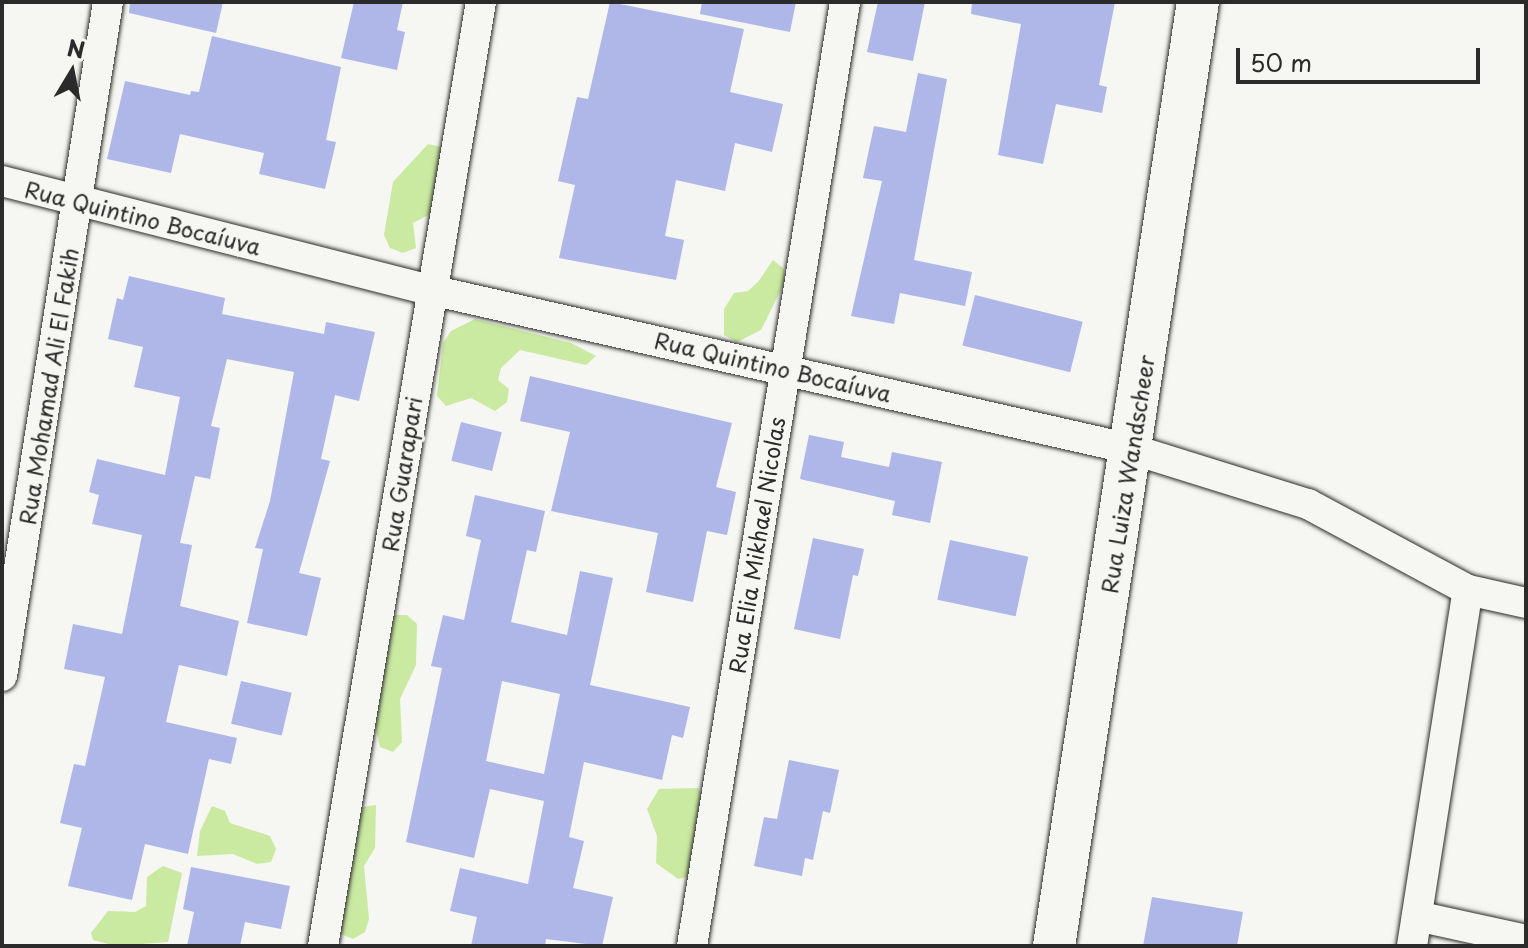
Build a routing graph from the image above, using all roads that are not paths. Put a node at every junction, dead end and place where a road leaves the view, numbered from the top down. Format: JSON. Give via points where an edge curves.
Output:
{"nodes":[{"id":1,"x":108,"y":2,"type":"edge"},
{"id":2,"x":481,"y":2,"type":"edge"},
{"id":3,"x":845,"y":2,"type":"edge"},
{"id":4,"x":1198,"y":2,"type":"edge"},
{"id":5,"x":2,"y":181,"type":"edge"},
{"id":6,"x":77,"y":200,"type":"junction"},
{"id":7,"x":431,"y":290,"type":"junction"},
{"id":8,"x":784,"y":368,"type":"junction"},
{"id":9,"x":1131,"y":449,"type":"junction"},
{"id":10,"x":1468,"y":590,"type":"junction"},
{"id":11,"x":1526,"y":603,"type":"edge"},
{"id":12,"x":2,"y":676,"type":"edge"},
{"id":13,"x":1417,"y":916,"type":"junction"},
{"id":14,"x":1526,"y":940,"type":"edge"},
{"id":15,"x":323,"y":946,"type":"edge"},
{"id":16,"x":692,"y":946,"type":"edge"},
{"id":17,"x":1054,"y":946,"type":"edge"},
{"id":18,"x":1412,"y":946,"type":"edge"}],
"edges":[{"from":1,"to":6,"type":"street","name":"Rua Mohamad Ali El Fakih"},
{"from":2,"to":7,"type":"street","name":"Rua Guarapari"},
{"from":3,"to":8,"type":"street","name":"Rua Elia Mikhael Nicolas"},
{"from":4,"to":9,"type":"main road","name":"Rua Luiza Wandscheer"},
{"from":5,"to":6,"type":"street","name":"Rua Quintino Bocaíuva"},
{"from":6,"to":7,"type":"street","name":"Rua Quintino Bocaíuva"},
{"from":6,"to":12,"type":"street","name":"Rua Mohamad Ali El Fakih"},
{"from":7,"to":8,"type":"street","name":"Rua Quintino Bocaíuva"},
{"from":7,"to":15,"type":"street","name":"Rua Guarapari"},
{"from":8,"to":9,"type":"street","name":"Rua Quintino Bocaíuva"},
{"from":8,"to":16,"type":"street","name":"Rua Elia Mikhael Nicolas"},
{"from":9,"to":10,"type":"street","name":"Rua Quintino Bocaíuva","via":[[1308,504]]},
{"from":9,"to":17,"type":"main road","name":"Rua Luiza Wandscheer"},
{"from":10,"to":11,"type":"street","name":"Rua Quintino Bocaíuva"},
{"from":10,"to":13,"type":"street"},
{"from":13,"to":14,"type":"street"},
{"from":13,"to":18,"type":"street"}]}
